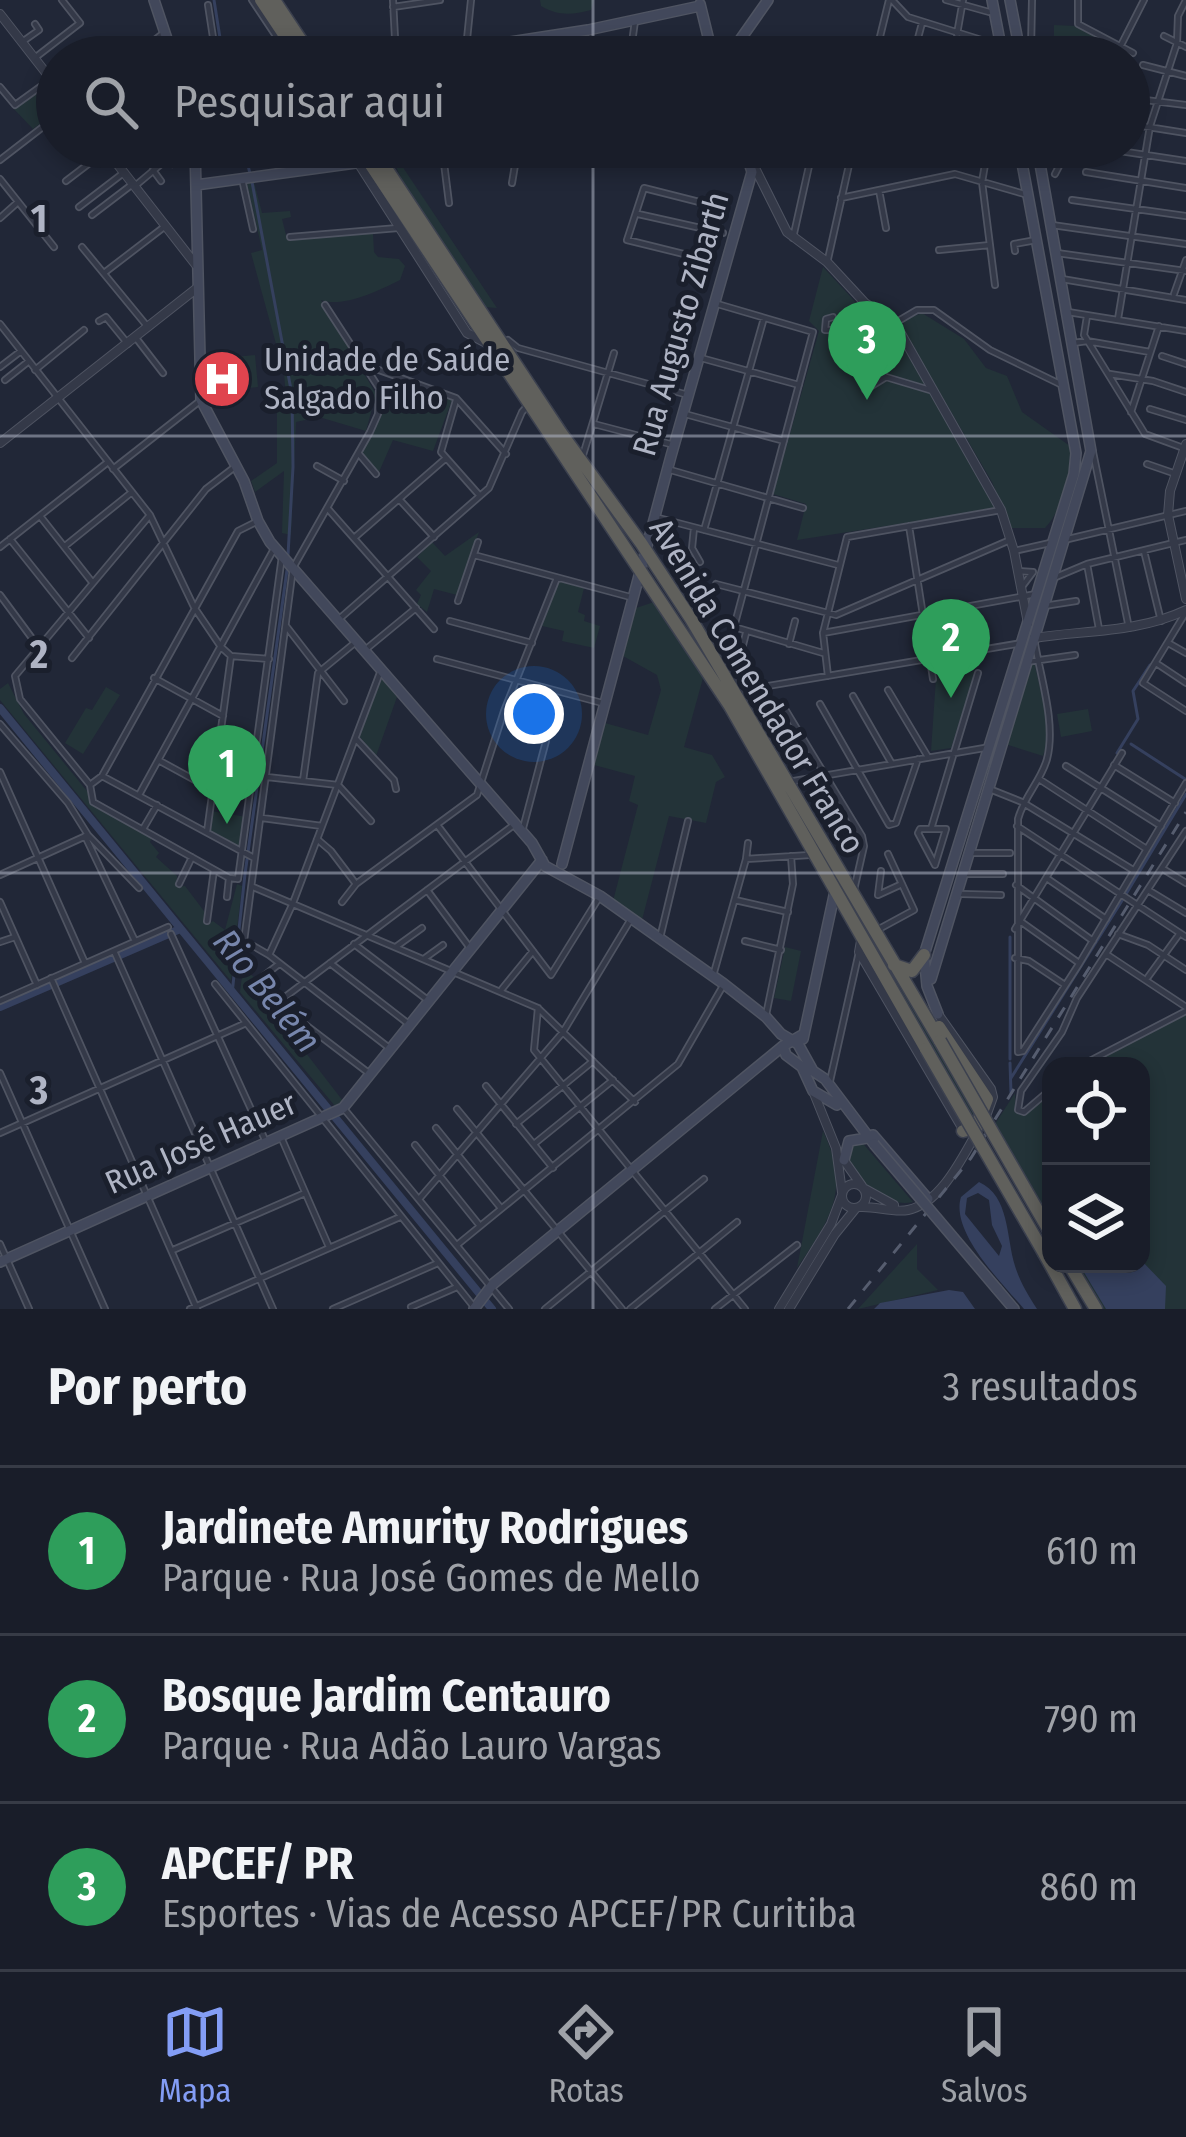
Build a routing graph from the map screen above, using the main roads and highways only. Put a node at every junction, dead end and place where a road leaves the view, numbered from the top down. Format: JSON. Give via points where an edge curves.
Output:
{"nodes":[{"id":1,"x":154,"y":0,"type":"edge"},
{"id":2,"x":257,"y":0,"type":"edge"},
{"id":3,"x":277,"y":0,"type":"edge"},
{"id":4,"x":768,"y":0,"type":"edge"},
{"id":5,"x":992,"y":0,"type":"edge"},
{"id":6,"x":1010,"y":0,"type":"edge"},
{"id":7,"x":701,"y":2,"type":"edge"},
{"id":8,"x":287,"y":29,"type":"junction"},
{"id":9,"x":166,"y":36,"type":"edge"},
{"id":10,"x":289,"y":36,"type":"edge"},
{"id":11,"x":294,"y":36,"type":"edge"},
{"id":12,"x":551,"y":36,"type":"edge"},
{"id":13,"x":708,"y":36,"type":"edge"},
{"id":14,"x":743,"y":36,"type":"edge"},
{"id":15,"x":999,"y":36,"type":"edge"},
{"id":16,"x":1019,"y":36,"type":"edge"},
{"id":17,"x":195,"y":168,"type":"edge"},
{"id":18,"x":297,"y":168,"type":"edge"},
{"id":19,"x":382,"y":168,"type":"edge"},
{"id":20,"x":385,"y":168,"type":"edge"},
{"id":21,"x":752,"y":168,"type":"edge"},
{"id":22,"x":1023,"y":168,"type":"edge"},
{"id":23,"x":1041,"y":168,"type":"edge"},
{"id":24,"x":1042,"y":176,"type":"junction"},
{"id":25,"x":1025,"y":180,"type":"junction"},
{"id":26,"x":195,"y":184,"type":"junction"},
{"id":27,"x":445,"y":267,"type":"junction"},
{"id":28,"x":1076,"y":361,"type":"junction"},
{"id":29,"x":1058,"y":363,"type":"junction"},
{"id":30,"x":1086,"y":409,"type":"junction"},
{"id":31,"x":1068,"y":412,"type":"junction"},
{"id":32,"x":609,"y":510,"type":"junction"},
{"id":33,"x":1069,"y":510,"type":"junction"},
{"id":34,"x":646,"y":550,"type":"junction"},
{"id":35,"x":642,"y":572,"type":"junction"},
{"id":36,"x":1052,"y":577,"type":"junction"},
{"id":37,"x":685,"y":609,"type":"junction"},
{"id":38,"x":673,"y":619,"type":"junction"},
{"id":39,"x":768,"y":771,"type":"junction"},
{"id":40,"x":785,"y":784,"type":"junction"},
{"id":41,"x":970,"y":825,"type":"junction"},
{"id":42,"x":961,"y":836,"type":"junction"},
{"id":43,"x":968,"y":853,"type":"junction"},
{"id":44,"x":554,"y":861,"type":"junction"},
{"id":45,"x":836,"y":886,"type":"junction"},
{"id":46,"x":854,"y":918,"type":"junction"},
{"id":47,"x":829,"y":919,"type":"junction"},
{"id":48,"x":868,"y":933,"type":"junction"},
{"id":49,"x":930,"y":955,"type":"junction"},
{"id":50,"x":892,"y":963,"type":"junction"},
{"id":51,"x":926,"y":978,"type":"junction"},
{"id":52,"x":908,"y":988,"type":"junction"},
{"id":53,"x":920,"y":1009,"type":"junction"},
{"id":54,"x":793,"y":1041,"type":"junction"},
{"id":55,"x":789,"y":1058,"type":"junction"},
{"id":56,"x":764,"y":1062,"type":"junction"},
{"id":57,"x":822,"y":1091,"type":"junction"},
{"id":58,"x":861,"y":1124,"type":"junction"},
{"id":59,"x":968,"y":1137,"type":"road end"},
{"id":60,"x":871,"y":1141,"type":"junction"},
{"id":61,"x":844,"y":1160,"type":"road end"},
{"id":62,"x":924,"y":1201,"type":"road end"},
{"id":63,"x":1042,"y":1218,"type":"edge"},
{"id":64,"x":3,"y":1261,"type":"edge"},
{"id":65,"x":1074,"y":1273,"type":"edge"},
{"id":66,"x":476,"y":1308,"type":"edge"},
{"id":67,"x":1014,"y":1309,"type":"edge"},
{"id":68,"x":1076,"y":1309,"type":"edge"},
{"id":69,"x":1096,"y":1309,"type":"edge"}],
"edges":[{"from":1,"to":9,"type":"main road"},
{"from":2,"to":8,"type":"highway"},
{"from":3,"to":8,"type":"highway"},
{"from":4,"to":14,"type":"main road"},
{"from":5,"to":15,"type":"main road"},
{"from":6,"to":16,"type":"main road"},
{"from":7,"to":12,"type":"main road"},
{"from":7,"to":13,"type":"main road"},
{"from":8,"to":10,"type":"highway"},
{"from":8,"to":11,"type":"highway"},
{"from":17,"to":26,"type":"main road"},
{"from":18,"to":26,"type":"main road"},
{"from":19,"to":27,"type":"highway","name":"Avenida Comendador Franco"},
{"from":20,"to":27,"type":"highway","name":"Avenida Comendador Franco"},
{"from":21,"to":34,"type":"main road","name":"Rua Augusto Zibarth"},
{"from":22,"to":25,"type":"main road"},
{"from":23,"to":24,"type":"main road"},
{"from":24,"to":25,"type":"main road","via":[[1032,172]]},
{"from":24,"to":28,"type":"main road","via":[[1068,312],[1081,340]]},
{"from":25,"to":29,"type":"main road"},
{"from":26,"to":44,"type":"main road","via":[[201,400],[258,521]]},
{"from":27,"to":32,"type":"highway","name":"Avenida Comendador Franco"},
{"from":27,"to":32,"type":"highway","name":"Avenida Comendador Franco","via":[[530,404]]},
{"from":28,"to":29,"type":"main road","via":[[1064,356]]},
{"from":28,"to":30,"type":"main road"},
{"from":29,"to":31,"type":"main road"},
{"from":30,"to":31,"type":"main road","via":[[1078,418]]},
{"from":30,"to":33,"type":"main road","via":[[1091,441]]},
{"from":31,"to":33,"type":"main road","via":[[1076,462]]},
{"from":32,"to":34,"type":"highway","name":"Avenida Comendador Franco"},
{"from":32,"to":35,"type":"highway","name":"Avenida Comendador Franco"},
{"from":33,"to":36,"type":"main road"},
{"from":34,"to":35,"type":"main road","name":"Rua Augusto Zibarth"},
{"from":34,"to":37,"type":"highway","name":"Avenida Comendador Franco"},
{"from":35,"to":38,"type":"highway","name":"Avenida Comendador Franco"},
{"from":35,"to":44,"type":"main road","name":"Rua Augusto Zibarth"},
{"from":36,"to":41,"type":"main road","via":[[1032,662]]},
{"from":36,"to":41,"type":"main road","via":[[1037,594]]},
{"from":37,"to":38,"type":"highway"},
{"from":37,"to":40,"type":"highway","name":"Avenida Comendador Franco"},
{"from":38,"to":39,"type":"highway","name":"Avenida Comendador Franco"},
{"from":39,"to":40,"type":"highway"},
{"from":39,"to":45,"type":"highway","name":"Avenida Comendador Franco"},
{"from":40,"to":48,"type":"highway","name":"Avenida Comendador Franco"},
{"from":41,"to":42,"type":"main road"},
{"from":41,"to":43,"type":"main road"},
{"from":42,"to":43,"type":"main road","via":[[969,836]]},
{"from":42,"to":49,"type":"main road"},
{"from":43,"to":49,"type":"main road"},
{"from":44,"to":54,"type":"main road"},
{"from":44,"to":64,"type":"main road","name":"Rua José Hauer","via":[[534,871],[341,1108]]},
{"from":45,"to":46,"type":"highway","name":"Avenida Comendador Franco"},
{"from":45,"to":47,"type":"main road"},
{"from":46,"to":47,"type":"main road"},
{"from":46,"to":48,"type":"highway","name":"Avenida Comendador Franco"},
{"from":47,"to":54,"type":"main road"},
{"from":48,"to":50,"type":"highway","name":"Avenida Comendador Franco"},
{"from":48,"to":68,"type":"highway","name":"Avenida Comendador Franco","bridge":true},
{"from":49,"to":50,"type":"highway","via":[[912,971]]},
{"from":49,"to":51,"type":"main road"},
{"from":49,"to":51,"type":"main road","via":[[938,1014]]},
{"from":50,"to":52,"type":"highway","name":"Avenida Comendador Franco"},
{"from":51,"to":52,"type":"highway","via":[[913,978]]},
{"from":52,"to":53,"type":"highway","name":"Avenida Comendador Franco"},
{"from":53,"to":59,"type":"highway","via":[[984,1090],[986,1108]]},
{"from":53,"to":63,"type":"highway","name":"Avenida Comendador Franco","bridge":true},
{"from":54,"to":55,"type":"main road"},
{"from":54,"to":56,"type":"main road"},
{"from":54,"to":57,"type":"main road"},
{"from":55,"to":56,"type":"main road"},
{"from":55,"to":57,"type":"main road"},
{"from":56,"to":66,"type":"main road","via":[[490,1287]]},
{"from":57,"to":58,"type":"main road"},
{"from":57,"to":60,"type":"main road"},
{"from":58,"to":60,"type":"main road"},
{"from":58,"to":62,"type":"main road"},
{"from":60,"to":61,"type":"main road","via":[[849,1141]]},
{"from":60,"to":67,"type":"main road","bridge":true},
{"from":65,"to":69,"type":"highway"}]}
